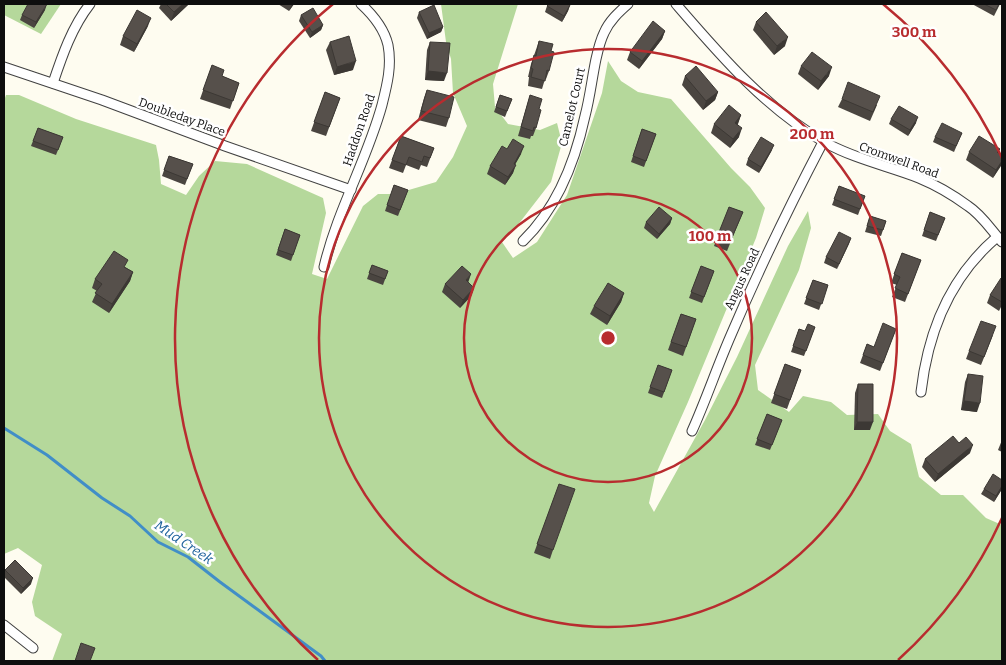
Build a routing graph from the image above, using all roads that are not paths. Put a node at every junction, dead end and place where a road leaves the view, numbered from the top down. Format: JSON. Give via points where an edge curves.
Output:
{"nodes":[{"id":1,"x":90,"y":4,"type":"edge"},
{"id":2,"x":361,"y":4,"type":"edge"},
{"id":3,"x":628,"y":4,"type":"edge"},
{"id":4,"x":676,"y":4,"type":"edge"},
{"id":5,"x":4,"y":66,"type":"edge"},
{"id":6,"x":53,"y":83,"type":"junction"},
{"id":7,"x":823,"y":142,"type":"junction"},
{"id":8,"x":351,"y":190,"type":"junction"},
{"id":9,"x":1000,"y":239,"type":"edge"},
{"id":10,"x":523,"y":241,"type":"dead end"},
{"id":11,"x":324,"y":267,"type":"dead end"},
{"id":12,"x":921,"y":392,"type":"dead end"},
{"id":13,"x":692,"y":431,"type":"dead end"},
{"id":14,"x":4,"y":625,"type":"edge"},
{"id":15,"x":34,"y":648,"type":"dead end"}],
"edges":[{"from":1,"to":6,"type":"street","via":[[65,49]]},
{"from":2,"to":8,"type":"street","name":"Haddon Road","via":[[384,34],[390,68],[380,112]]},
{"from":3,"to":10,"type":"street","name":"Camelot Court","via":[[603,34],[579,140],[563,184],[555,201]]},
{"from":4,"to":7,"type":"street","name":"Cromwell Road","via":[[758,93]]},
{"from":5,"to":6,"type":"street","name":"Doubleday Place"},
{"from":6,"to":8,"type":"street","name":"Doubleday Place"},
{"from":7,"to":9,"type":"street","name":"Cromwell Road","via":[[936,186],[970,207]]},
{"from":7,"to":13,"type":"street","name":"Angus Road","via":[[758,273]]},
{"from":8,"to":11,"type":"street","name":"Haddon Road"},
{"from":9,"to":12,"type":"street","via":[[984,248],[969,264],[942,310],[927,355]]},
{"from":14,"to":15,"type":"street"}]}
